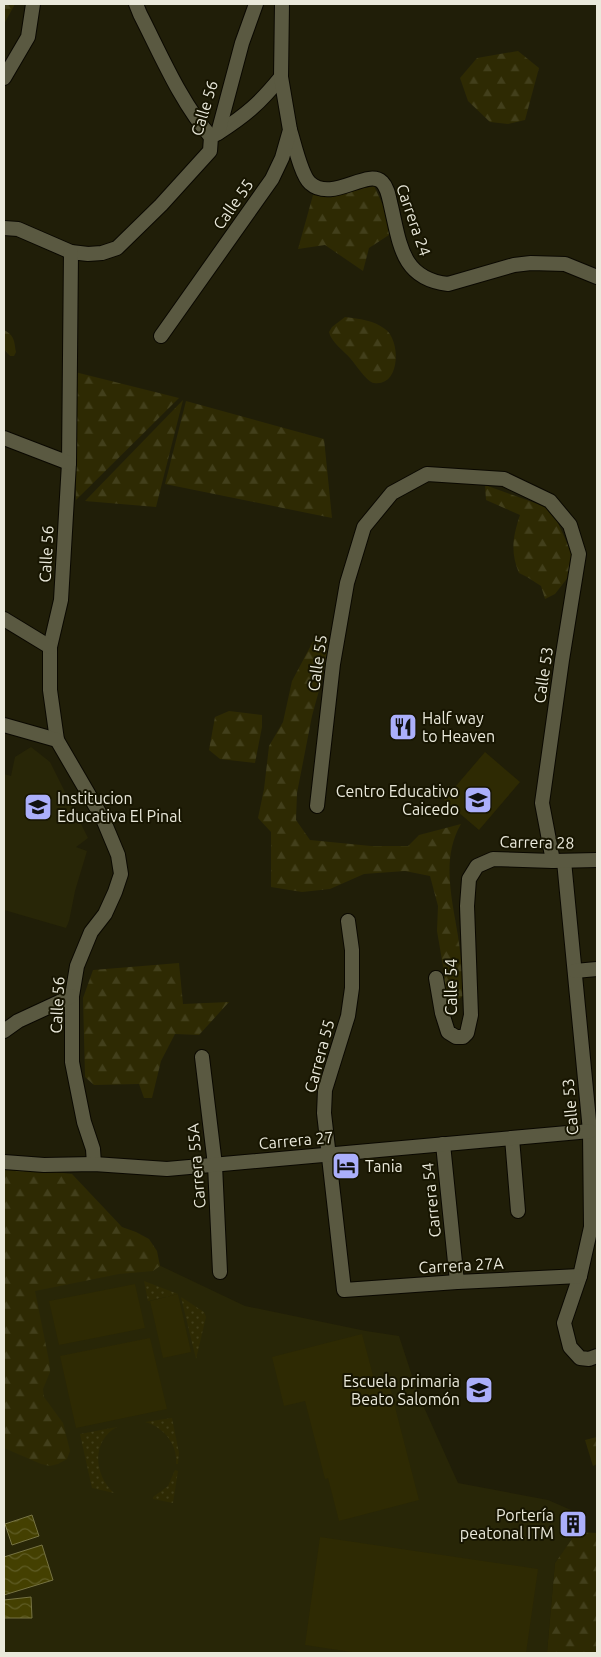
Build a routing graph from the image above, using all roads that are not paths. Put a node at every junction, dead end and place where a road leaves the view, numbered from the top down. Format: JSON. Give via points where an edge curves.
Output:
{"nodes":[{"id":1,"x":33,"y":4,"type":"edge"},
{"id":2,"x":136,"y":4,"type":"edge"},
{"id":3,"x":256,"y":4,"type":"edge"},
{"id":4,"x":282,"y":4,"type":"edge"},
{"id":5,"x":281,"y":77,"type":"junction"},
{"id":6,"x":4,"y":78,"type":"edge"},
{"id":7,"x":290,"y":130,"type":"junction"},
{"id":8,"x":215,"y":135,"type":"junction"},
{"id":9,"x":4,"y":228,"type":"edge"},
{"id":10,"x":71,"y":252,"type":"junction"},
{"id":11,"x":597,"y":277,"type":"edge"},
{"id":12,"x":161,"y":336,"type":"dead end"},
{"id":13,"x":4,"y":438,"type":"edge"},
{"id":14,"x":69,"y":463,"type":"junction"},
{"id":15,"x":550,"y":501,"type":"joint"},
{"id":16,"x":4,"y":619,"type":"edge"},
{"id":17,"x":50,"y":647,"type":"junction"},
{"id":18,"x":4,"y":725,"type":"edge"},
{"id":19,"x":57,"y":740,"type":"junction"},
{"id":20,"x":317,"y":806,"type":"dead end"},
{"id":21,"x":597,"y":860,"type":"edge"},
{"id":22,"x":559,"y":861,"type":"junction"},
{"id":23,"x":477,"y":866,"type":"joint"},
{"id":24,"x":348,"y":921,"type":"dead end"},
{"id":25,"x":597,"y":969,"type":"edge"},
{"id":26,"x":575,"y":971,"type":"junction"},
{"id":27,"x":436,"y":978,"type":"dead end"},
{"id":28,"x":72,"y":996,"type":"junction"},
{"id":29,"x":4,"y":1031,"type":"edge"},
{"id":30,"x":202,"y":1058,"type":"dead end"},
{"id":31,"x":590,"y":1131,"type":"junction"},
{"id":32,"x":512,"y":1138,"type":"junction"},
{"id":33,"x":443,"y":1144,"type":"junction"},
{"id":34,"x":328,"y":1154,"type":"junction"},
{"id":35,"x":4,"y":1162,"type":"edge"},
{"id":36,"x":94,"y":1164,"type":"junction"},
{"id":37,"x":215,"y":1164,"type":"junction"},
{"id":38,"x":518,"y":1211,"type":"dead end"},
{"id":39,"x":220,"y":1272,"type":"dead end"},
{"id":40,"x":580,"y":1276,"type":"junction"},
{"id":41,"x":457,"y":1282,"type":"junction"},
{"id":42,"x":344,"y":1290,"type":"joint"},
{"id":43,"x":597,"y":1356,"type":"edge"}],
"edges":[{"from":1,"to":6,"type":"street","via":[[28,37]]},
{"from":2,"to":8,"type":"street","via":[[189,108],[199,123]]},
{"from":3,"to":8,"type":"street","name":"Calle 56"},
{"from":4,"to":5,"type":"street","name":"Calle 55"},
{"from":5,"to":7,"type":"street","name":"Calle 55"},
{"from":5,"to":8,"type":"street","via":[[242,118]]},
{"from":7,"to":11,"type":"street","name":"Carrera 24","via":[[304,175],[319,189],[327,190],[372,178],[382,182],[388,192],[407,262],[426,279],[448,284],[514,265],[531,264],[565,264]]},
{"from":7,"to":12,"type":"street","name":"Calle 55","via":[[272,179]]},
{"from":8,"to":10,"type":"street","name":"Calle 56","via":[[210,150],[117,248],[102,253]]},
{"from":9,"to":10,"type":"street","via":[[18,229]]},
{"from":10,"to":14,"type":"street","name":"Calle 56"},
{"from":13,"to":14,"type":"street"},
{"from":14,"to":17,"type":"street","name":"Calle 56","via":[[61,600]]},
{"from":15,"to":20,"type":"street","name":"Calle 55","via":[[504,479],[427,474],[392,493],[364,527],[347,583],[333,664]]},
{"from":15,"to":22,"type":"street","name":"Calle 53","via":[[570,525],[579,554],[542,803]]},
{"from":16,"to":17,"type":"street"},
{"from":17,"to":19,"type":"street","name":"Calle 56","via":[[50,690]]},
{"from":18,"to":19,"type":"street"},
{"from":19,"to":28,"type":"street","name":"Calle 56","via":[[103,820],[118,854],[121,874],[105,914],[91,932],[77,966]]},
{"from":21,"to":22,"type":"street","name":"Carrera 28"},
{"from":22,"to":23,"type":"street","name":"Carrera 28","via":[[493,859]]},
{"from":22,"to":26,"type":"street","name":"Calle 53"},
{"from":23,"to":27,"type":"street","name":"Calle 54","via":[[469,879],[471,1015],[463,1037],[448,1032]]},
{"from":24,"to":34,"type":"street","name":"Carrera 55","via":[[352,988],[348,1016],[325,1090]]},
{"from":25,"to":26,"type":"street"},
{"from":26,"to":31,"type":"street","name":"Calle 53"},
{"from":28,"to":29,"type":"street","via":[[18,1020]]},
{"from":28,"to":36,"type":"street","name":"Calle 56","via":[[72,1062]]},
{"from":30,"to":37,"type":"street","name":"Carrera 55A"},
{"from":31,"to":32,"type":"street","name":"Carrera 27"},
{"from":31,"to":40,"type":"street","name":"Calle 53","via":[[591,1227]]},
{"from":32,"to":33,"type":"street","name":"Carrera 27"},
{"from":32,"to":38,"type":"street"},
{"from":33,"to":34,"type":"street","name":"Carrera 27"},
{"from":33,"to":41,"type":"street","name":"Carrera 54"},
{"from":34,"to":37,"type":"street","name":"Carrera 27"},
{"from":34,"to":42,"type":"street","name":"Carrera 55"},
{"from":35,"to":36,"type":"street","name":"Carrera 27"},
{"from":36,"to":37,"type":"street","name":"Carrera 27","via":[[167,1170]]},
{"from":37,"to":39,"type":"street","name":"Carrera 55A"},
{"from":40,"to":41,"type":"street","name":"Carrera 27A"},
{"from":40,"to":43,"type":"street","name":"Calle 53","via":[[564,1323],[570,1347],[580,1358]]},
{"from":41,"to":42,"type":"street","name":"Carrera 27A"}]}
